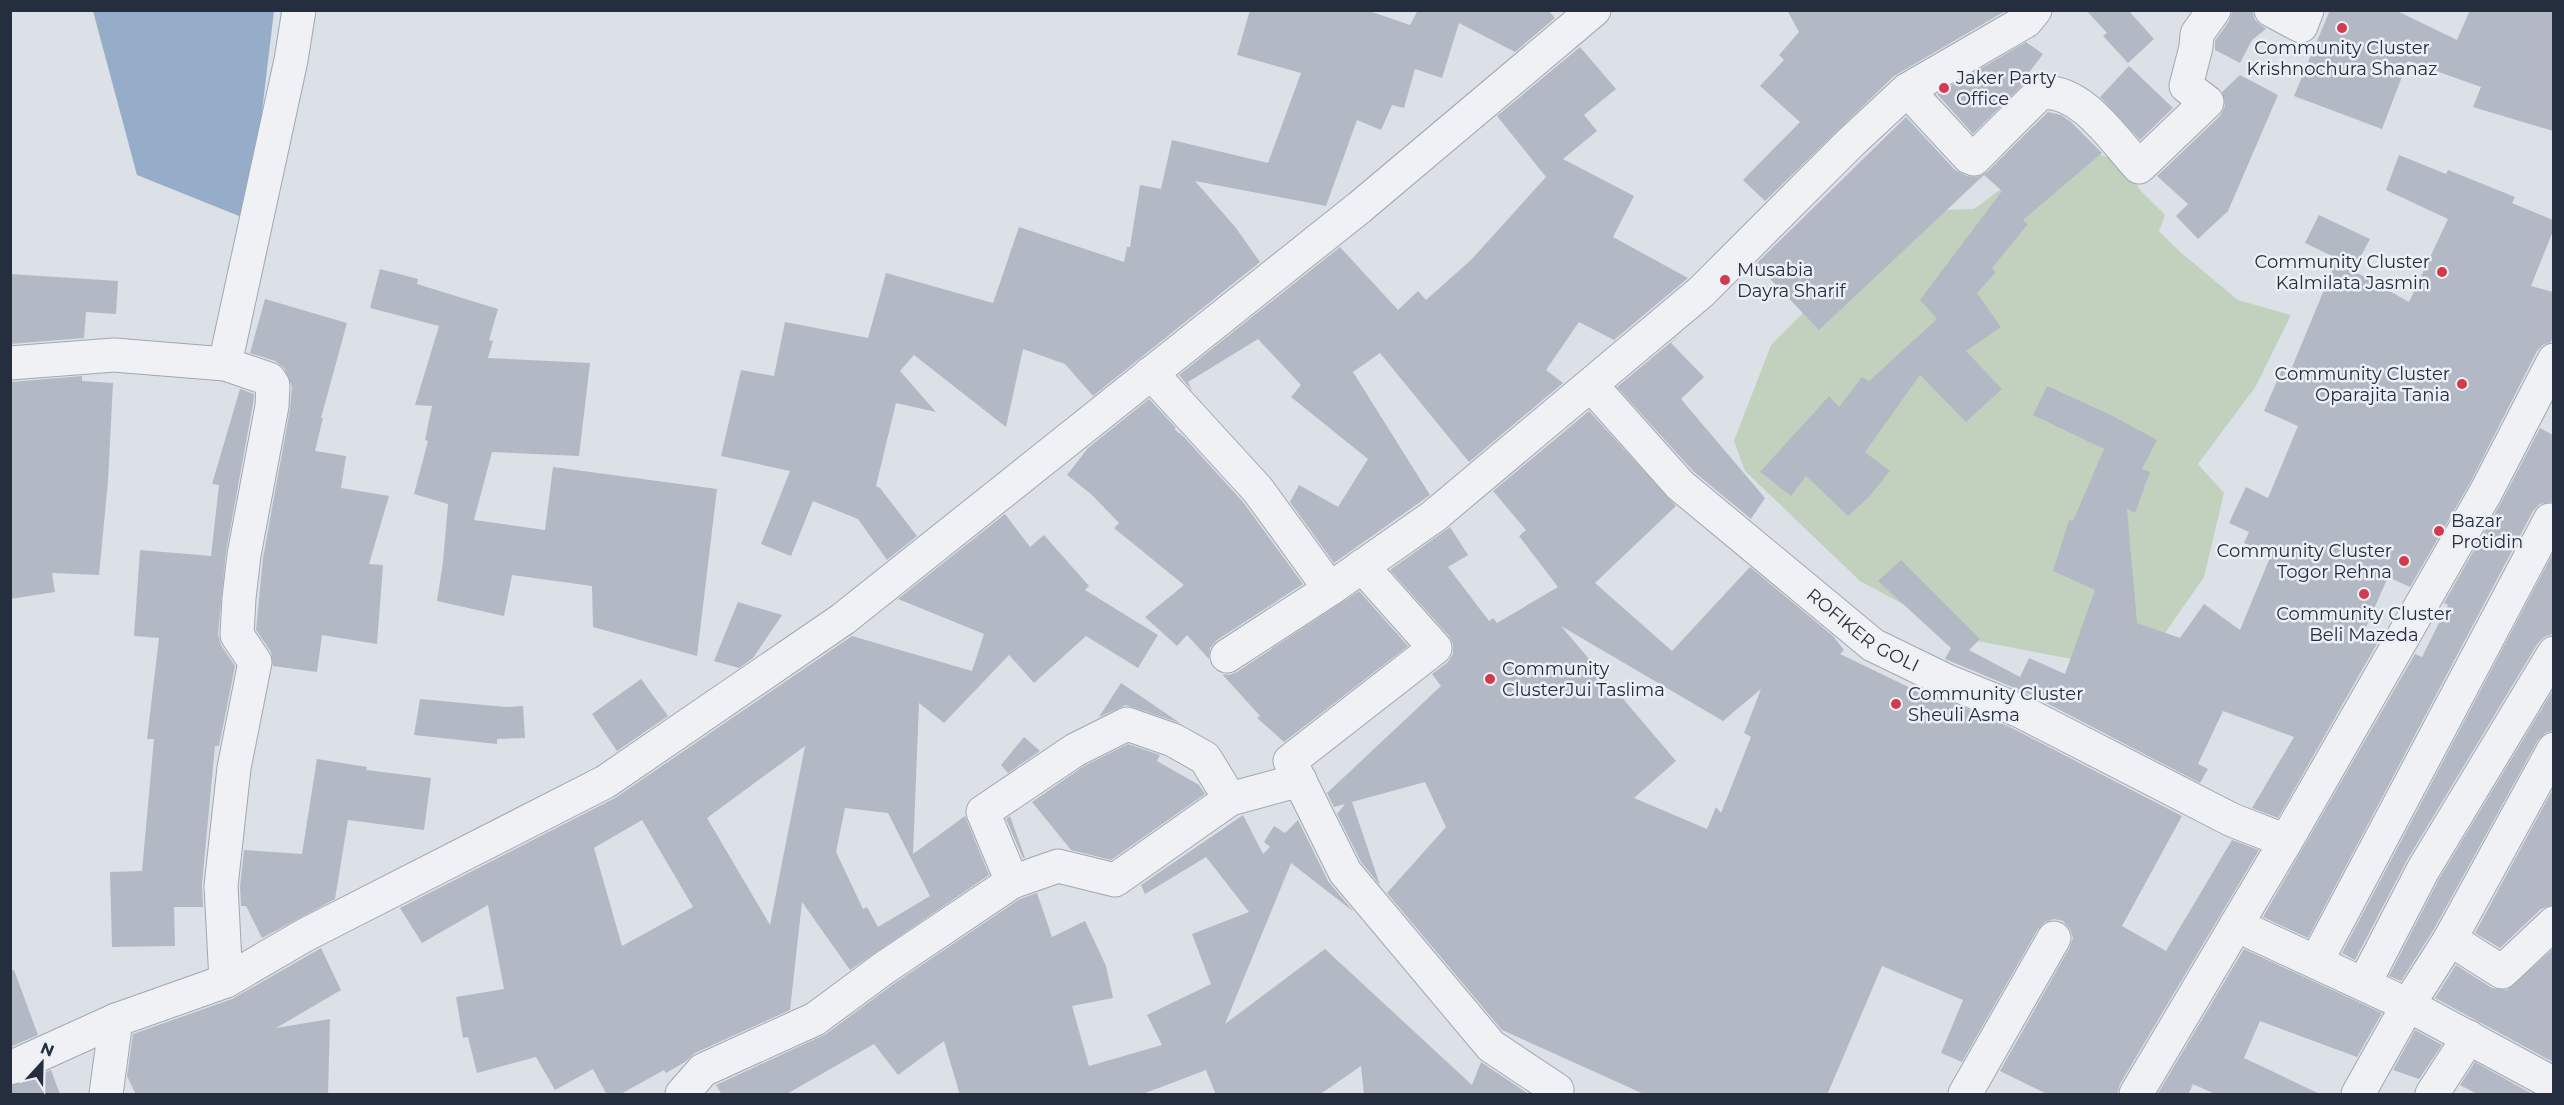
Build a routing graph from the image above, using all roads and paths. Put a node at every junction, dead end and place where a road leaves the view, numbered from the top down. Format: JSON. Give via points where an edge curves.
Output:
{"nodes":[{"id":1,"x":298,"y":10,"type":"edge"},
{"id":2,"x":1594,"y":10,"type":"edge"},
{"id":3,"x":2035,"y":10,"type":"edge"},
{"id":4,"x":2214,"y":10,"type":"edge"},
{"id":5,"x":2271,"y":10,"type":"edge"},
{"id":6,"x":2307,"y":10,"type":"edge"},
{"id":7,"x":1907,"y":90,"type":"junction"},
{"id":8,"x":2553,"y":360,"type":"edge"},
{"id":9,"x":10,"y":363,"type":"edge"},
{"id":10,"x":225,"y":364,"type":"junction"},
{"id":11,"x":1151,"y":374,"type":"junction"},
{"id":12,"x":1591,"y":385,"type":"junction"},
{"id":13,"x":2552,"y":519,"type":"edge"},
{"id":14,"x":1362,"y":566,"type":"junction"},
{"id":15,"x":1330,"y":589,"type":"junction"},
{"id":16,"x":2553,"y":653,"type":"edge"},
{"id":17,"x":1227,"y":656,"type":"dead end"},
{"id":18,"x":2553,"y":749,"type":"edge"},
{"id":19,"x":1300,"y":780,"type":"junction"},
{"id":20,"x":1230,"y":799,"type":"junction"},
{"id":21,"x":2286,"y":841,"type":"junction"},
{"id":22,"x":1012,"y":882,"type":"junction"},
{"id":23,"x":2553,"y":923,"type":"edge"},
{"id":24,"x":2236,"y":925,"type":"junction"},
{"id":25,"x":2054,"y":938,"type":"dead end"},
{"id":26,"x":2450,"y":939,"type":"junction"},
{"id":27,"x":2316,"y":962,"type":"junction"},
{"id":28,"x":226,"y":981,"type":"junction"},
{"id":29,"x":2364,"y":984,"type":"junction"},
{"id":30,"x":2408,"y":1005,"type":"junction"},
{"id":31,"x":116,"y":1020,"type":"junction"},
{"id":32,"x":2469,"y":1037,"type":"junction"},
{"id":33,"x":10,"y":1068,"type":"edge"},
{"id":34,"x":2553,"y":1084,"type":"edge"},
{"id":35,"x":106,"y":1095,"type":"edge"},
{"id":36,"x":682,"y":1095,"type":"edge"},
{"id":37,"x":1554,"y":1095,"type":"edge"},
{"id":38,"x":1965,"y":1095,"type":"edge"},
{"id":39,"x":2136,"y":1095,"type":"edge"},
{"id":40,"x":2358,"y":1095,"type":"edge"},
{"id":41,"x":2432,"y":1095,"type":"edge"}],
"edges":[{"from":1,"to":10,"type":"street","via":[[291,60]]},
{"from":2,"to":11,"type":"street","via":[[1360,207]]},
{"from":3,"to":7,"type":"street","via":[[2026,21]]},
{"from":4,"to":7,"type":"street","via":[[2197,34],[2186,86],[2207,102],[2139,167],[2082,105],[2062,93],[2040,93],[1974,159]]},
{"from":5,"to":6,"type":"street","via":[[2301,26]]},
{"from":7,"to":12,"type":"street","via":[[1701,292]]},
{"from":8,"to":21,"type":"street","via":[[2486,492]]},
{"from":9,"to":10,"type":"street","via":[[114,355]]},
{"from":10,"to":28,"type":"street","via":[[269,379],[273,385],[239,598],[237,636],[255,662],[234,768],[222,886]]},
{"from":11,"to":15,"type":"street","via":[[1258,490]]},
{"from":11,"to":28,"type":"street","via":[[843,619],[605,782],[305,935]]},
{"from":12,"to":14,"type":"street","via":[[1434,516]]},
{"from":12,"to":21,"type":"street","name":"ROFIKER GOLI","via":[[1680,486],[1873,645],[2020,711],[2232,820]]},
{"from":13,"to":27,"type":"street"},
{"from":14,"to":15,"type":"street"},
{"from":14,"to":19,"type":"street","via":[[1435,648],[1290,761]]},
{"from":15,"to":17,"type":"street"},
{"from":16,"to":29,"type":"street","via":[[2423,870]]},
{"from":18,"to":26,"type":"street"},
{"from":19,"to":20,"type":"street"},
{"from":19,"to":37,"type":"street","via":[[1345,872],[1491,1046],[1557,1090]]},
{"from":20,"to":22,"type":"street","via":[[1115,880],[1058,866]]},
{"from":20,"to":22,"type":"street","via":[[1205,758],[1173,740],[1127,724],[1075,750],[983,812]]},
{"from":21,"to":24,"type":"street"},
{"from":22,"to":36,"type":"street","via":[[815,1019],[703,1070]]},
{"from":23,"to":26,"type":"street","via":[[2502,972]]},
{"from":24,"to":27,"type":"street"},
{"from":24,"to":39,"type":"street"},
{"from":25,"to":38,"type":"street"},
{"from":26,"to":30,"type":"street"},
{"from":27,"to":29,"type":"street"},
{"from":28,"to":31,"type":"street"},
{"from":29,"to":30,"type":"street"},
{"from":30,"to":32,"type":"street"},
{"from":30,"to":40,"type":"street"},
{"from":31,"to":33,"type":"street"},
{"from":31,"to":35,"type":"street"},
{"from":32,"to":34,"type":"street"},
{"from":32,"to":41,"type":"street"}]}
